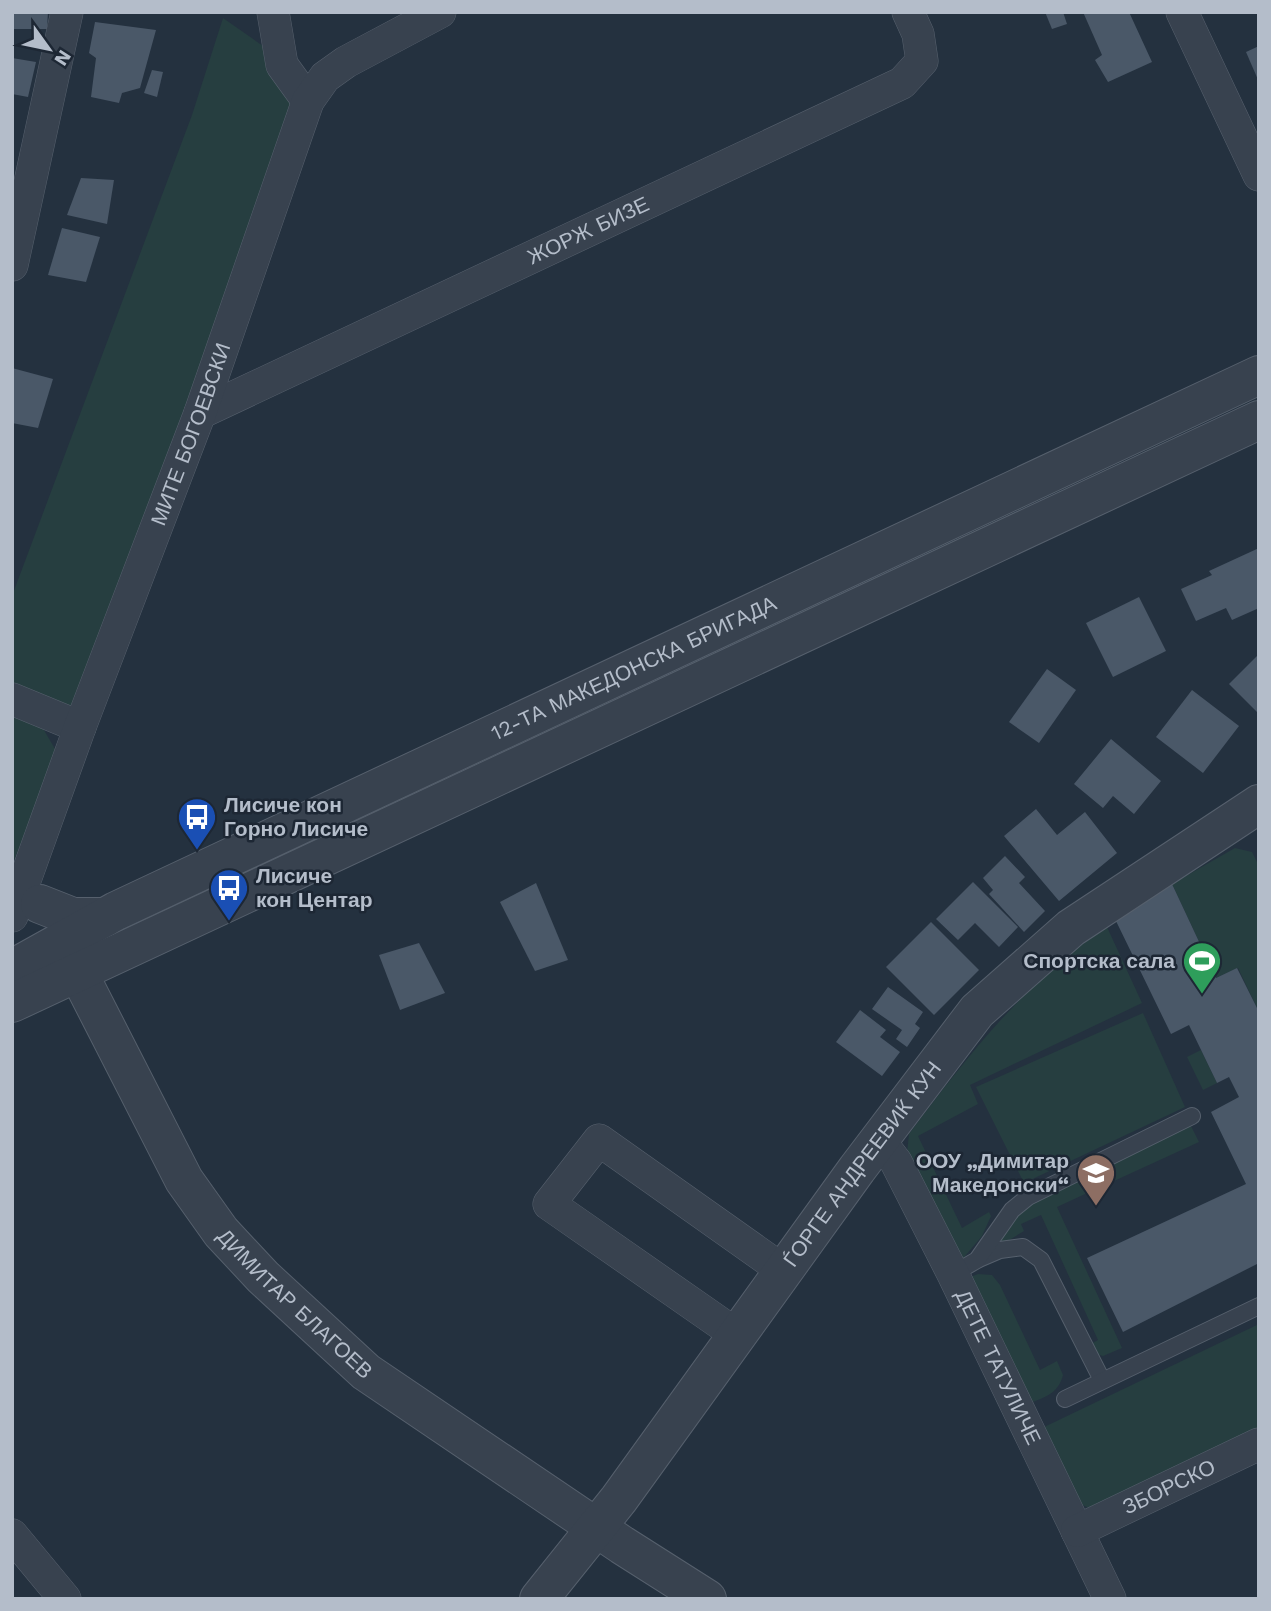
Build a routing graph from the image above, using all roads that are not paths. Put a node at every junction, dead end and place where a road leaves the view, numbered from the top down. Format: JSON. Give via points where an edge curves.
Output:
{"nodes":[{"id":1,"x":67,"y":12,"type":"edge"},
{"id":2,"x":273,"y":12,"type":"edge"},
{"id":3,"x":440,"y":12,"type":"edge"},
{"id":4,"x":908,"y":12,"type":"edge"},
{"id":5,"x":1182,"y":12,"type":"edge"},
{"id":6,"x":308,"y":101,"type":"junction"},
{"id":7,"x":23,"y":158,"type":"edge"},
{"id":8,"x":1259,"y":175,"type":"edge"},
{"id":9,"x":12,"y":265,"type":"edge"},
{"id":10,"x":1259,"y":375,"type":"edge"},
{"id":11,"x":200,"y":413,"type":"junction"},
{"id":12,"x":1259,"y":420,"type":"edge"},
{"id":13,"x":12,"y":699,"type":"edge"},
{"id":14,"x":80,"y":727,"type":"junction"},
{"id":15,"x":1258,"y":808,"type":"edge"},
{"id":16,"x":26,"y":900,"type":"edge"},
{"id":17,"x":105,"y":916,"type":"junction"},
{"id":18,"x":61,"y":941,"type":"junction"},
{"id":19,"x":12,"y":969,"type":"edge"},
{"id":20,"x":79,"y":974,"type":"junction"},
{"id":21,"x":12,"y":1003,"type":"edge"},
{"id":22,"x":1192,"y":1116,"type":"dead end"},
{"id":23,"x":879,"y":1140,"type":"junction"},
{"id":24,"x":965,"y":1267,"type":"junction"},
{"id":25,"x":784,"y":1271,"type":"junction"},
{"id":26,"x":1259,"y":1306,"type":"edge"},
{"id":27,"x":737,"y":1335,"type":"junction"},
{"id":28,"x":1102,"y":1380,"type":"junction"},
{"id":29,"x":1065,"y":1399,"type":"dead end"},
{"id":30,"x":1259,"y":1444,"type":"edge"},
{"id":31,"x":596,"y":1528,"type":"junction"},
{"id":32,"x":1077,"y":1531,"type":"junction"},
{"id":33,"x":12,"y":1535,"type":"edge"},
{"id":34,"x":65,"y":1599,"type":"edge"},
{"id":35,"x":539,"y":1599,"type":"edge"},
{"id":36,"x":707,"y":1599,"type":"edge"},
{"id":37,"x":1110,"y":1599,"type":"edge"}],
"edges":[{"from":1,"to":7,"type":"street"},
{"from":2,"to":6,"type":"street","via":[[282,65]]},
{"from":3,"to":6,"type":"street","name":"МИТЕ БОГОЕВСКИ","via":[[346,62],[326,77]]},
{"from":4,"to":11,"type":"street","name":"ЖОРЖ БИЗЕ","via":[[918,34],[922,61],[902,83]]},
{"from":5,"to":8,"type":"street"},
{"from":6,"to":11,"type":"street","name":"МИТЕ БОГОЕВСКИ"},
{"from":7,"to":9,"type":"street"},
{"from":10,"to":17,"type":"street","name":"12-ТА МАКЕДОНСКА БРИГАДА"},
{"from":11,"to":14,"type":"street","name":"МИТЕ БОГОЕВСКИ"},
{"from":12,"to":20,"type":"street","name":"12-ТА МАКЕДОНСКА БРИГАДА"},
{"from":13,"to":14,"type":"street"},
{"from":14,"to":16,"type":"street","name":"МИТЕ БОГОЕВСКИ"},
{"from":15,"to":23,"type":"street","name":"ЃОРГЕ АНДРЕЕВИЌ КУН","via":[[1071,928],[1021,970],[977,1011]]},
{"from":16,"to":17,"type":"street","via":[[74,917]]},
{"from":16,"to":18,"type":"street","name":"ДИМИТАР БЛАГОЕВ"},
{"from":17,"to":18,"type":"street","name":"12-ТА МАКЕДОНСКА БРИГАДА"},
{"from":18,"to":19,"type":"street","name":"12-ТА МАКЕДОНСКА БРИГАДА"},
{"from":18,"to":20,"type":"street","name":"ДИМИТАР БЛАГОЕВ"},
{"from":20,"to":21,"type":"street","name":"12-ТА МАКЕДОНСКА БРИГАДА"},
{"from":20,"to":31,"type":"street","name":"ДИМИТАР БЛАГОЕВ","via":[[184,1180],[246,1259],[366,1372]]},
{"from":22,"to":24,"type":"lane","via":[[1028,1197]]},
{"from":23,"to":24,"type":"street","name":"ДЕТЕ ТАТУЛИЧЕ"},
{"from":23,"to":25,"type":"street","name":"ЃОРГЕ АНДРЕЕВИЌ КУН"},
{"from":24,"to":28,"type":"lane","via":[[1000,1250],[1023,1247],[1041,1260]]},
{"from":24,"to":32,"type":"street","name":"ДЕТЕ ТАТУЛИЧЕ"},
{"from":25,"to":27,"type":"street","name":"ЃОРГЕ АНДРЕЕВИЌ КУН"},
{"from":25,"to":27,"type":"street","via":[[599,1140],[549,1203]]},
{"from":26,"to":28,"type":"lane"},
{"from":27,"to":31,"type":"street","name":"ЃОРГЕ АНДРЕЕВИЌ КУН"},
{"from":28,"to":29,"type":"lane"},
{"from":30,"to":32,"type":"street","name":"ЗБОРСКО"},
{"from":31,"to":35,"type":"street","name":"ЃОРГЕ АНДРЕЕВИЌ КУН"},
{"from":31,"to":36,"type":"street","name":"ДИМИТАР БЛАГОЕВ"},
{"from":32,"to":37,"type":"street","name":"ДЕТЕ ТАТУЛИЧЕ"},
{"from":33,"to":34,"type":"street"}]}
